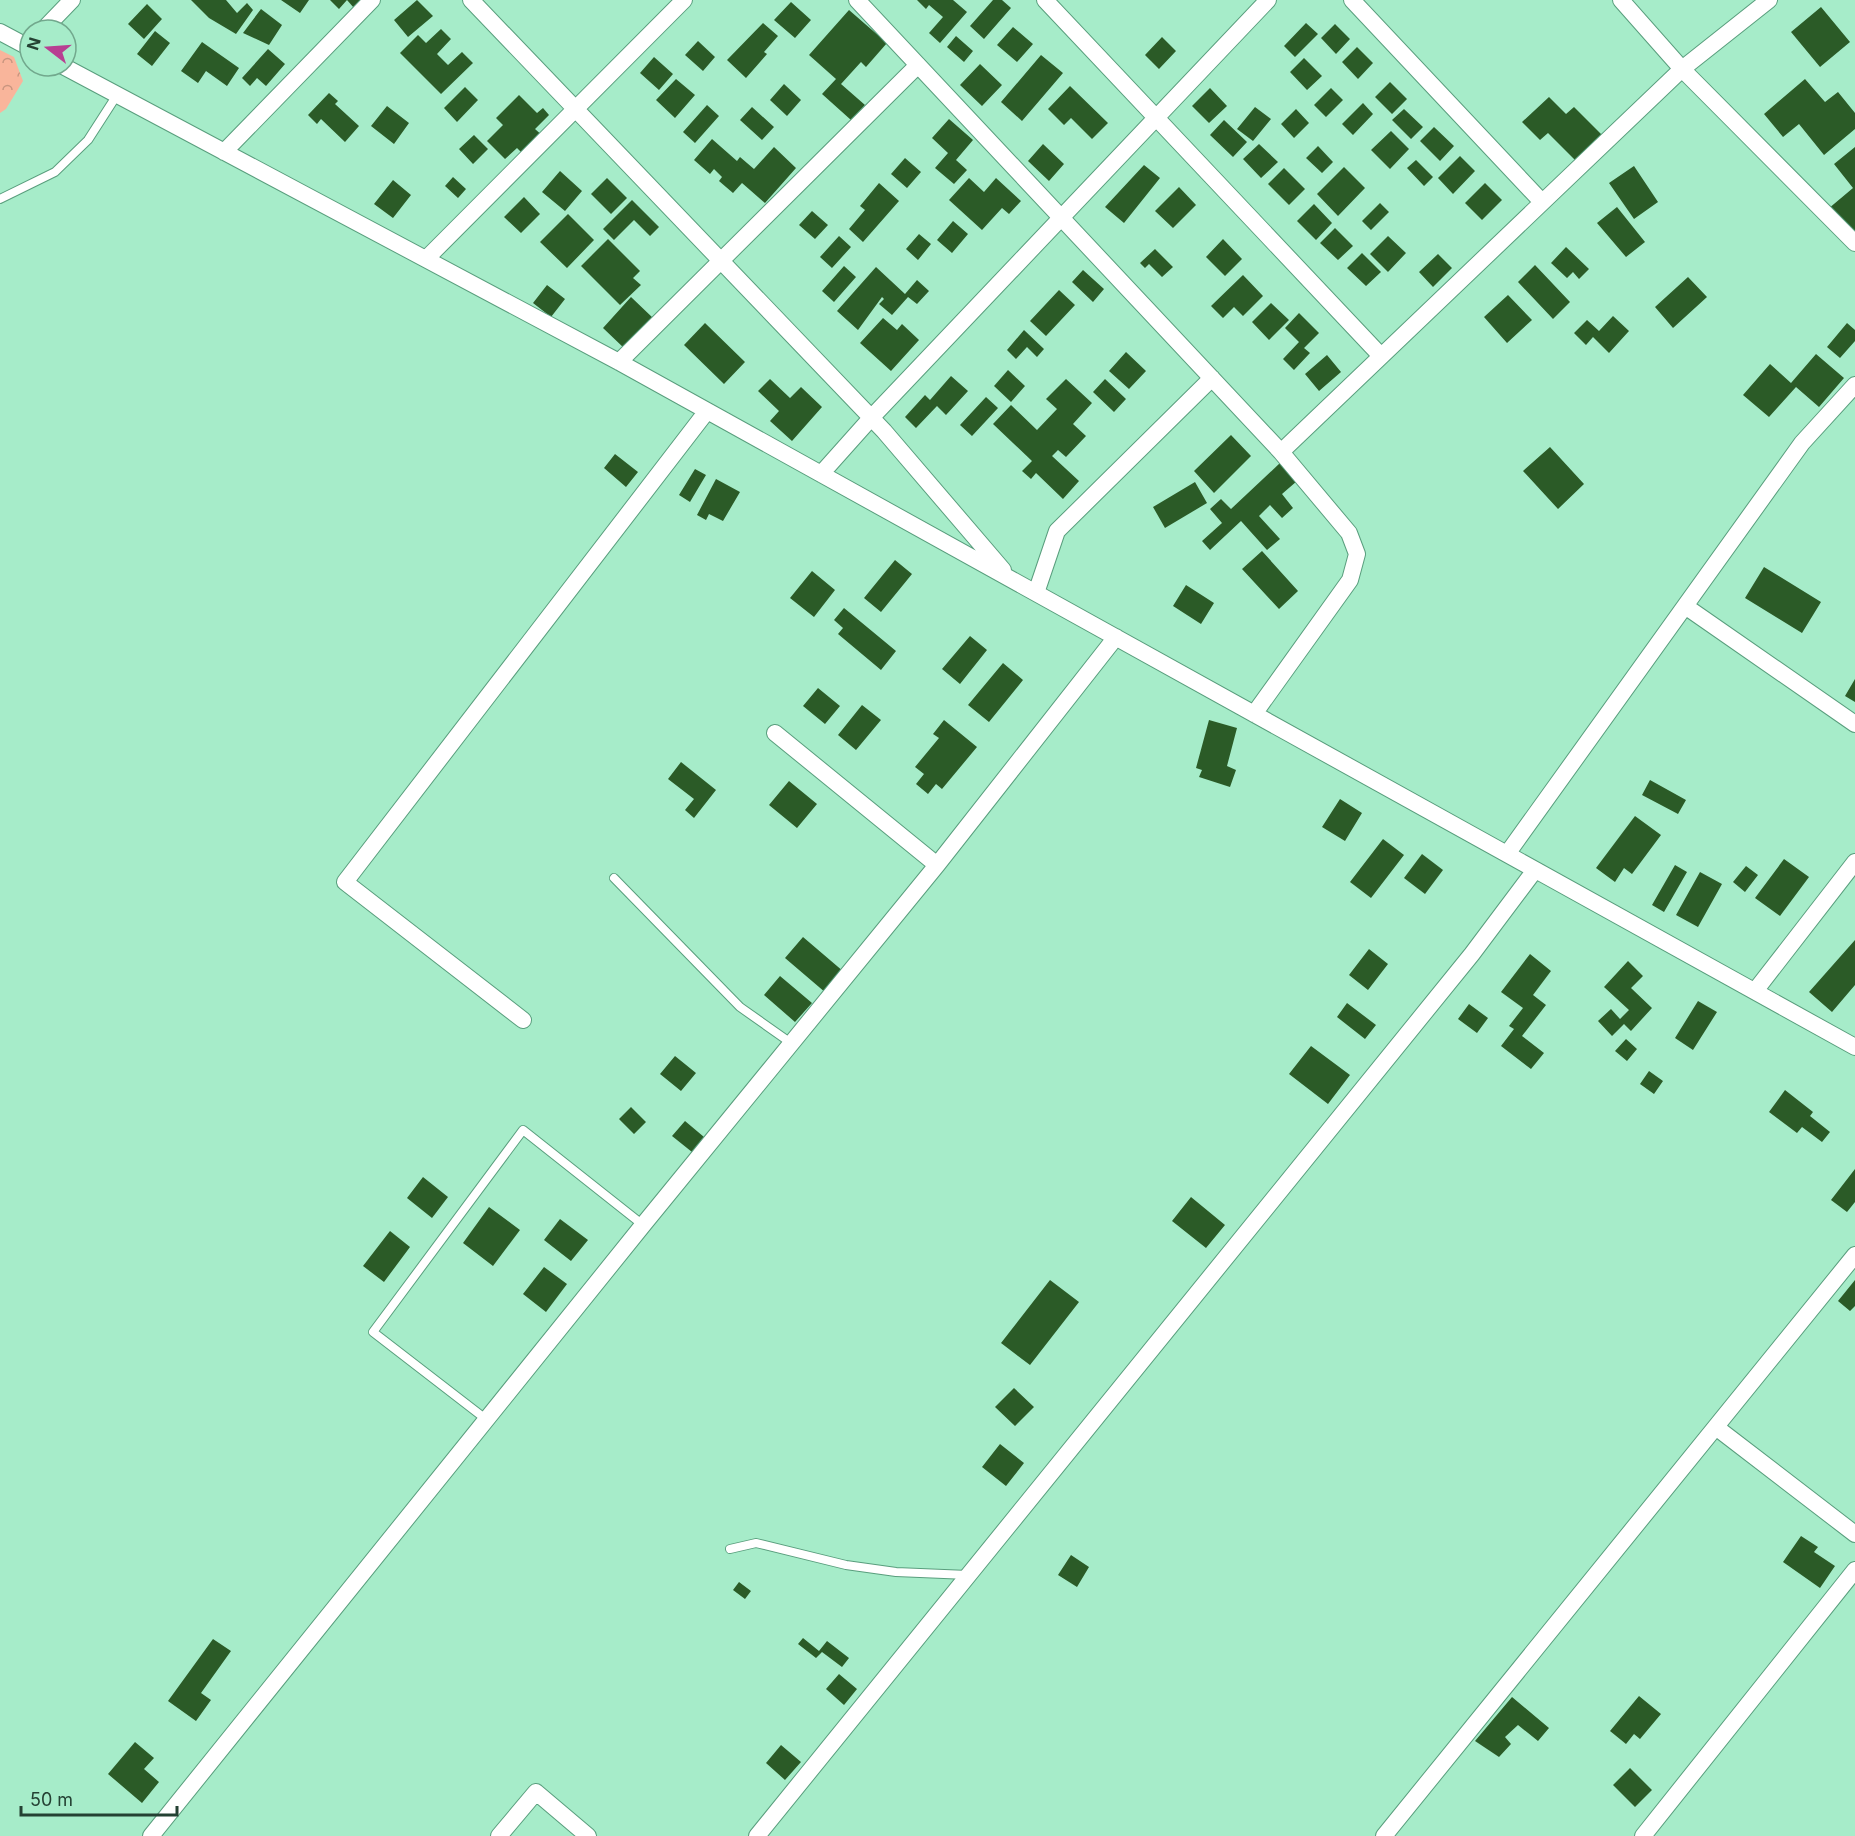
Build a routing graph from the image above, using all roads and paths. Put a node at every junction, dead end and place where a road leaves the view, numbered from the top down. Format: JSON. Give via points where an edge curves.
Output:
{"nodes":[{"id":1,"x":72,"y":0,"type":"edge"},
{"id":2,"x":372,"y":0,"type":"edge"},
{"id":3,"x":471,"y":0,"type":"edge"},
{"id":4,"x":684,"y":0,"type":"edge"},
{"id":5,"x":857,"y":0,"type":"edge"},
{"id":6,"x":1045,"y":0,"type":"edge"},
{"id":7,"x":1268,"y":0,"type":"edge"},
{"id":8,"x":1352,"y":0,"type":"edge"},
{"id":9,"x":1621,"y":0,"type":"edge"},
{"id":10,"x":1769,"y":0,"type":"edge"},
{"id":11,"x":55,"y":18,"type":"edge"},
{"id":12,"x":0,"y":32,"type":"edge"},
{"id":13,"x":18,"y":41,"type":"edge"},
{"id":14,"x":918,"y":65,"type":"junction"},
{"id":15,"x":1682,"y":69,"type":"junction"},
{"id":16,"x":78,"y":74,"type":"edge"},
{"id":17,"x":117,"y":94,"type":"junction"},
{"id":18,"x":575,"y":109,"type":"junction"},
{"id":19,"x":1156,"y":118,"type":"junction"},
{"id":20,"x":225,"y":152,"type":"junction"},
{"id":21,"x":0,"y":199,"type":"edge"},
{"id":22,"x":1542,"y":202,"type":"junction"},
{"id":23,"x":1061,"y":217,"type":"junction"},
{"id":24,"x":1855,"y":243,"type":"edge"},
{"id":25,"x":426,"y":259,"type":"junction"},
{"id":26,"x":721,"y":261,"type":"junction"},
{"id":27,"x":1381,"y":356,"type":"junction"},
{"id":28,"x":619,"y":362,"type":"junction"},
{"id":29,"x":1212,"y":378,"type":"junction"},
{"id":30,"x":1855,"y":385,"type":"edge"},
{"id":31,"x":707,"y":411,"type":"junction"},
{"id":32,"x":871,"y":418,"type":"junction"},
{"id":33,"x":1281,"y":452,"type":"junction"},
{"id":34,"x":821,"y":474,"type":"junction"},
{"id":35,"x":1012,"y":580,"type":"junction"},
{"id":36,"x":1036,"y":593,"type":"junction"},
{"id":37,"x":1685,"y":606,"type":"junction"},
{"id":38,"x":1116,"y":638,"type":"junction"},
{"id":39,"x":1254,"y":714,"type":"junction"},
{"id":40,"x":1855,"y":724,"type":"edge"},
{"id":41,"x":775,"y":733,"type":"dead end"},
{"id":42,"x":1507,"y":855,"type":"junction"},
{"id":43,"x":1855,"y":862,"type":"edge"},
{"id":44,"x":937,"y":865,"type":"junction"},
{"id":45,"x":1535,"y":870,"type":"junction"},
{"id":46,"x":614,"y":878,"type":"dead end"},
{"id":47,"x":1755,"y":992,"type":"junction"},
{"id":48,"x":523,"y":1020,"type":"dead end"},
{"id":49,"x":791,"y":1043,"type":"junction"},
{"id":50,"x":1855,"y":1047,"type":"edge"},
{"id":51,"x":643,"y":1225,"type":"junction"},
{"id":52,"x":1855,"y":1255,"type":"edge"},
{"id":53,"x":488,"y":1420,"type":"junction"},
{"id":54,"x":1717,"y":1428,"type":"junction"},
{"id":55,"x":1855,"y":1534,"type":"edge"},
{"id":56,"x":730,"y":1549,"type":"dead end"},
{"id":57,"x":1855,"y":1570,"type":"edge"},
{"id":58,"x":968,"y":1575,"type":"junction"},
{"id":59,"x":151,"y":1836,"type":"edge"},
{"id":60,"x":499,"y":1836,"type":"edge"},
{"id":61,"x":588,"y":1836,"type":"edge"},
{"id":62,"x":757,"y":1836,"type":"edge"},
{"id":63,"x":1384,"y":1836,"type":"edge"},
{"id":64,"x":1643,"y":1836,"type":"edge"}],
"edges":[{"from":1,"to":11,"type":"street"},
{"from":2,"to":20,"type":"street"},
{"from":3,"to":18,"type":"street"},
{"from":4,"to":18,"type":"street"},
{"from":5,"to":14,"type":"street"},
{"from":6,"to":19,"type":"street"},
{"from":7,"to":19,"type":"street"},
{"from":8,"to":22,"type":"street"},
{"from":9,"to":15,"type":"street"},
{"from":10,"to":15,"type":"street"},
{"from":12,"to":13,"type":"street"},
{"from":14,"to":23,"type":"street"},
{"from":14,"to":26,"type":"street"},
{"from":15,"to":22,"type":"street"},
{"from":15,"to":24,"type":"street"},
{"from":16,"to":17,"type":"street"},
{"from":17,"to":20,"type":"street"},
{"from":17,"to":21,"type":"lane","via":[[88,140],[56,172]]},
{"from":18,"to":25,"type":"street"},
{"from":18,"to":26,"type":"street"},
{"from":19,"to":23,"type":"street"},
{"from":19,"to":27,"type":"street"},
{"from":20,"to":25,"type":"street"},
{"from":22,"to":27,"type":"street"},
{"from":23,"to":29,"type":"street"},
{"from":23,"to":32,"type":"street"},
{"from":25,"to":28,"type":"street"},
{"from":26,"to":28,"type":"street"},
{"from":26,"to":32,"type":"street"},
{"from":27,"to":33,"type":"street"},
{"from":28,"to":31,"type":"street"},
{"from":29,"to":33,"type":"street"},
{"from":29,"to":36,"type":"street","via":[[1058,531]]},
{"from":30,"to":37,"type":"street","via":[[1802,443]]},
{"from":31,"to":34,"type":"street"},
{"from":31,"to":48,"type":"street","via":[[345,882]]},
{"from":32,"to":34,"type":"street"},
{"from":32,"to":35,"type":"street"},
{"from":33,"to":39,"type":"street","via":[[1349,533],[1357,554],[1350,580]]},
{"from":34,"to":35,"type":"street"},
{"from":35,"to":36,"type":"street"},
{"from":36,"to":38,"type":"street"},
{"from":37,"to":40,"type":"street"},
{"from":37,"to":42,"type":"street"},
{"from":38,"to":39,"type":"street"},
{"from":38,"to":44,"type":"street"},
{"from":39,"to":42,"type":"street"},
{"from":41,"to":44,"type":"street"},
{"from":42,"to":45,"type":"street"},
{"from":43,"to":47,"type":"street"},
{"from":44,"to":49,"type":"street"},
{"from":45,"to":47,"type":"street"},
{"from":45,"to":58,"type":"street","via":[[1472,954]]},
{"from":46,"to":49,"type":"lane","via":[[740,1007]]},
{"from":47,"to":50,"type":"street"},
{"from":49,"to":51,"type":"street"},
{"from":51,"to":53,"type":"street"},
{"from":51,"to":53,"type":"lane","via":[[523,1130],[373,1332]]},
{"from":52,"to":54,"type":"street"},
{"from":53,"to":59,"type":"street"},
{"from":54,"to":55,"type":"street"},
{"from":54,"to":63,"type":"street"},
{"from":56,"to":58,"type":"lane","via":[[756,1544],[866,1568]]},
{"from":57,"to":64,"type":"street"},
{"from":58,"to":62,"type":"street"},
{"from":60,"to":61,"type":"street","via":[[536,1792]]}]}
